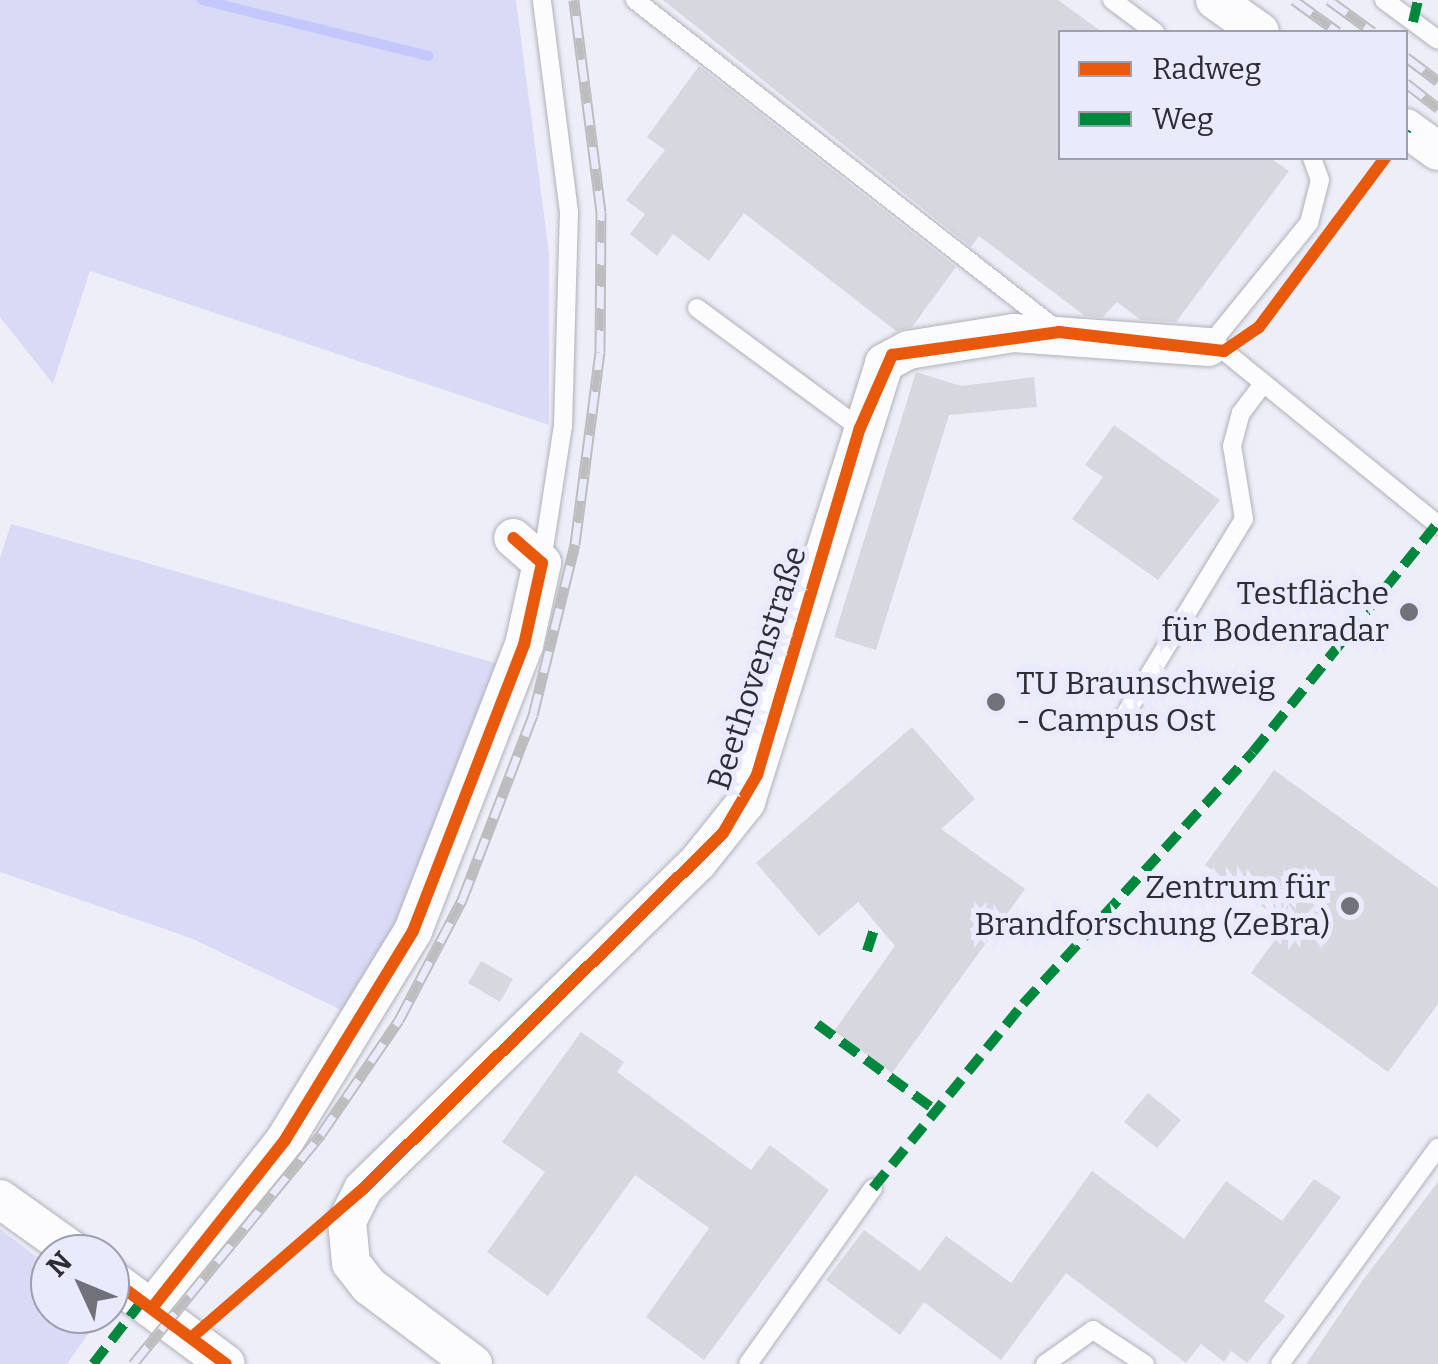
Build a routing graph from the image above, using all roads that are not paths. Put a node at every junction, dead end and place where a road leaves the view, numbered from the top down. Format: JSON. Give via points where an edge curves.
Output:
{"nodes":[{"id":1,"x":542,"y":0,"type":"edge"},
{"id":2,"x":635,"y":0,"type":"edge"},
{"id":3,"x":1112,"y":0,"type":"edge"},
{"id":4,"x":1214,"y":0,"type":"edge"},
{"id":5,"x":1384,"y":0,"type":"edge"},
{"id":6,"x":1152,"y":30,"type":"edge"},
{"id":7,"x":1257,"y":30,"type":"edge"},
{"id":8,"x":1438,"y":40,"type":"edge"},
{"id":9,"x":1408,"y":130,"type":"edge"},
{"id":10,"x":1438,"y":152,"type":"edge"},
{"id":11,"x":1313,"y":160,"type":"edge"},
{"id":12,"x":697,"y":308,"type":"dead end"},
{"id":13,"x":1060,"y":332,"type":"junction"},
{"id":14,"x":1208,"y":347,"type":"junction"},
{"id":15,"x":1263,"y":384,"type":"junction"},
{"id":16,"x":860,"y":428,"type":"junction"},
{"id":17,"x":1438,"y":525,"type":"edge"},
{"id":18,"x":513,"y":538,"type":"dead end"},
{"id":19,"x":541,"y":569,"type":"junction"},
{"id":20,"x":1126,"y":713,"type":"dead end"},
{"id":21,"x":1438,"y":1147,"type":"edge"},
{"id":22,"x":872,"y":1188,"type":"dead end"},
{"id":23,"x":0,"y":1199,"type":"edge"},
{"id":24,"x":49,"y":1234,"type":"edge"},
{"id":25,"x":130,"y":1292,"type":"edge"},
{"id":26,"x":152,"y":1308,"type":"junction"},
{"id":27,"x":226,"y":1364,"type":"edge"},
{"id":28,"x":474,"y":1364,"type":"edge"},
{"id":29,"x":748,"y":1364,"type":"edge"},
{"id":30,"x":1045,"y":1364,"type":"edge"},
{"id":31,"x":1145,"y":1364,"type":"edge"},
{"id":32,"x":1280,"y":1364,"type":"edge"}],
"edges":[{"from":1,"to":19,"type":"lane","via":[[569,212],[562,426]]},
{"from":2,"to":13,"type":"lane"},
{"from":3,"to":6,"type":"lane"},
{"from":4,"to":7,"type":"street"},
{"from":5,"to":8,"type":"lane"},
{"from":9,"to":10,"type":"street"},
{"from":11,"to":14,"type":"lane","via":[[1320,180],[1309,223]]},
{"from":12,"to":16,"type":"lane"},
{"from":13,"to":14,"type":"street","name":"Beethovenstraße"},
{"from":13,"to":16,"type":"street","name":"Beethovenstraße","via":[[892,355]]},
{"from":14,"to":15,"type":"lane","name":"Beethovenstraße"},
{"from":15,"to":17,"type":"lane","name":"Beethovenstraße"},
{"from":15,"to":20,"type":"lane","via":[[1241,413],[1232,446],[1244,519]]},
{"from":16,"to":28,"type":"street","name":"Beethovenstraße","via":[[746,802],[698,862],[363,1189],[347,1221],[352,1263],[369,1286]]},
{"from":18,"to":19,"type":"street","via":[[539,557]]},
{"from":19,"to":26,"type":"street","via":[[494,738],[413,931],[286,1140]]},
{"from":21,"to":32,"type":"lane"},
{"from":22,"to":29,"type":"lane"},
{"from":23,"to":24,"type":"street"},
{"from":25,"to":26,"type":"street"},
{"from":26,"to":27,"type":"street"},
{"from":30,"to":31,"type":"lane","via":[[1093,1330]]}]}
